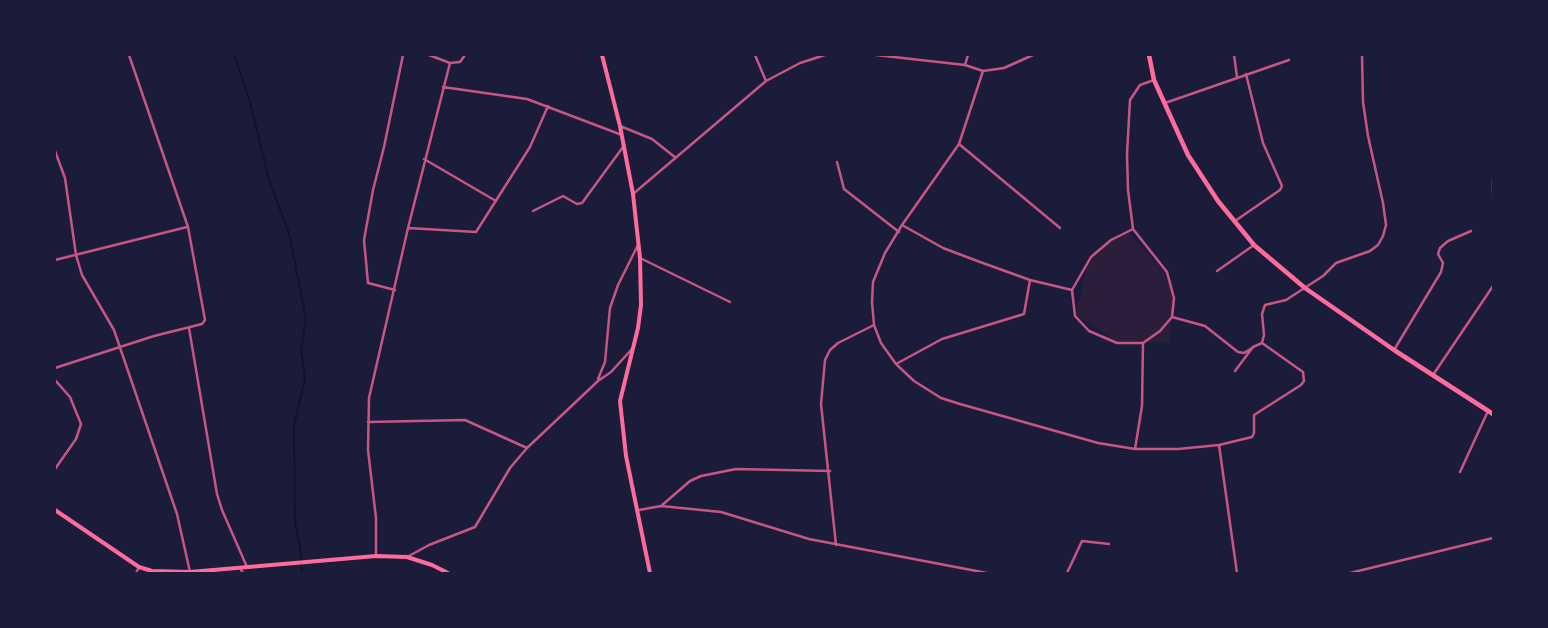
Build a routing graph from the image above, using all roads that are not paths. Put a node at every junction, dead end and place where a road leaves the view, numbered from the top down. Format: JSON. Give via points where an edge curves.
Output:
{"nodes":[{"id":1,"x":129,"y":55,"type":"edge"},
{"id":2,"x":403,"y":55,"type":"edge"},
{"id":3,"x":429,"y":55,"type":"edge"},
{"id":4,"x":465,"y":55,"type":"edge"},
{"id":5,"x":602,"y":55,"type":"edge"},
{"id":6,"x":755,"y":55,"type":"edge"},
{"id":7,"x":824,"y":55,"type":"edge"},
{"id":8,"x":876,"y":55,"type":"edge"},
{"id":9,"x":968,"y":55,"type":"edge"},
{"id":10,"x":1033,"y":55,"type":"edge"},
{"id":11,"x":1149,"y":55,"type":"edge"},
{"id":12,"x":1234,"y":55,"type":"edge"},
{"id":13,"x":1362,"y":55,"type":"edge"},
{"id":14,"x":1289,"y":60,"type":"dead end"},
{"id":15,"x":450,"y":63,"type":"junction"},
{"id":16,"x":965,"y":65,"type":"junction"},
{"id":17,"x":983,"y":71,"type":"junction"},
{"id":18,"x":1246,"y":74,"type":"junction"},
{"id":19,"x":1237,"y":77,"type":"junction"},
{"id":20,"x":1154,"y":80,"type":"junction"},
{"id":21,"x":766,"y":81,"type":"junction"},
{"id":22,"x":443,"y":87,"type":"junction"},
{"id":23,"x":1164,"y":104,"type":"junction"},
{"id":24,"x":548,"y":106,"type":"junction"},
{"id":25,"x":620,"y":126,"type":"junction"},
{"id":26,"x":622,"y":135,"type":"junction"},
{"id":27,"x":959,"y":144,"type":"junction"},
{"id":28,"x":624,"y":146,"type":"junction"},
{"id":29,"x":55,"y":151,"type":"edge"},
{"id":30,"x":676,"y":158,"type":"junction"},
{"id":31,"x":424,"y":159,"type":"junction"},
{"id":32,"x":837,"y":162,"type":"dead end"},
{"id":33,"x":1493,"y":179,"type":"edge"},
{"id":34,"x":633,"y":194,"type":"junction"},
{"id":35,"x":1493,"y":194,"type":"edge"},
{"id":36,"x":496,"y":201,"type":"junction"},
{"id":37,"x":533,"y":211,"type":"dead end"},
{"id":38,"x":1234,"y":222,"type":"junction"},
{"id":39,"x":902,"y":225,"type":"junction"},
{"id":40,"x":188,"y":227,"type":"junction"},
{"id":41,"x":408,"y":228,"type":"junction"},
{"id":42,"x":1060,"y":228,"type":"dead end"},
{"id":43,"x":1133,"y":229,"type":"junction"},
{"id":44,"x":1471,"y":231,"type":"dead end"},
{"id":45,"x":898,"y":232,"type":"junction"},
{"id":46,"x":638,"y":243,"type":"junction"},
{"id":47,"x":1254,"y":245,"type":"junction"},
{"id":48,"x":76,"y":255,"type":"junction"},
{"id":49,"x":640,"y":258,"type":"junction"},
{"id":50,"x":55,"y":260,"type":"edge"},
{"id":51,"x":1217,"y":272,"type":"dead end"},
{"id":52,"x":1030,"y":280,"type":"junction"},
{"id":53,"x":1493,"y":287,"type":"edge"},
{"id":54,"x":1304,"y":288,"type":"junction"},
{"id":55,"x":395,"y":290,"type":"junction"},
{"id":56,"x":1072,"y":290,"type":"junction"},
{"id":57,"x":730,"y":302,"type":"dead end"},
{"id":58,"x":1172,"y":317,"type":"junction"},
{"id":59,"x":874,"y":325,"type":"junction"},
{"id":60,"x":189,"y":328,"type":"junction"},
{"id":61,"x":1143,"y":342,"type":"junction"},
{"id":62,"x":1262,"y":343,"type":"junction"},
{"id":63,"x":1254,"y":347,"type":"junction"},
{"id":64,"x":633,"y":348,"type":"junction"},
{"id":65,"x":120,"y":349,"type":"junction"},
{"id":66,"x":1394,"y":350,"type":"junction"},
{"id":67,"x":896,"y":364,"type":"junction"},
{"id":68,"x":55,"y":368,"type":"edge"},
{"id":69,"x":1235,"y":371,"type":"dead end"},
{"id":70,"x":1432,"y":374,"type":"junction"},
{"id":71,"x":55,"y":380,"type":"edge"},
{"id":72,"x":598,"y":381,"type":"junction"},
{"id":73,"x":1488,"y":411,"type":"junction"},
{"id":74,"x":1493,"y":414,"type":"edge"},
{"id":75,"x":367,"y":422,"type":"junction"},
{"id":76,"x":1219,"y":445,"type":"junction"},
{"id":77,"x":527,"y":448,"type":"junction"},
{"id":78,"x":1135,"y":449,"type":"junction"},
{"id":79,"x":55,"y":469,"type":"edge"},
{"id":80,"x":830,"y":471,"type":"junction"},
{"id":81,"x":1460,"y":472,"type":"dead end"},
{"id":82,"x":660,"y":506,"type":"junction"},
{"id":83,"x":55,"y":510,"type":"edge"},
{"id":84,"x":639,"y":510,"type":"junction"},
{"id":85,"x":1493,"y":538,"type":"edge"},
{"id":86,"x":1109,"y":544,"type":"dead end"},
{"id":87,"x":836,"y":545,"type":"junction"},
{"id":88,"x":376,"y":556,"type":"junction"},
{"id":89,"x":407,"y":557,"type":"junction"},
{"id":90,"x":139,"y":567,"type":"junction"},
{"id":91,"x":247,"y":567,"type":"junction"},
{"id":92,"x":240,"y":568,"type":"junction"},
{"id":93,"x":172,"y":572,"type":"edge"},
{"id":94,"x":190,"y":572,"type":"edge"},
{"id":95,"x":136,"y":573,"type":"edge"},
{"id":96,"x":243,"y":573,"type":"edge"},
{"id":97,"x":448,"y":573,"type":"edge"},
{"id":98,"x":650,"y":573,"type":"edge"},
{"id":99,"x":987,"y":573,"type":"edge"},
{"id":100,"x":1067,"y":573,"type":"edge"},
{"id":101,"x":1237,"y":573,"type":"edge"},
{"id":102,"x":1350,"y":573,"type":"edge"}],
"edges":[{"from":1,"to":40,"type":"street"},
{"from":2,"to":55,"type":"street","via":[[364,240],[368,283]]},
{"from":3,"to":15,"type":"street"},
{"from":4,"to":15,"type":"street","via":[[460,62]]},
{"from":5,"to":25,"type":"main road"},
{"from":6,"to":21,"type":"street"},
{"from":7,"to":21,"type":"street","via":[[800,63]]},
{"from":8,"to":16,"type":"street"},
{"from":9,"to":16,"type":"street"},
{"from":10,"to":17,"type":"street","via":[[1004,68]]},
{"from":11,"to":20,"type":"highway"},
{"from":12,"to":19,"type":"street"},
{"from":13,"to":54,"type":"street","via":[[1362,102],[1386,225],[1378,244],[1370,251],[1336,263]]},
{"from":14,"to":18,"type":"street"},
{"from":15,"to":22,"type":"street"},
{"from":16,"to":17,"type":"street"},
{"from":17,"to":27,"type":"street"},
{"from":18,"to":19,"type":"street"},
{"from":18,"to":38,"type":"street","via":[[1263,143],[1282,186]]},
{"from":19,"to":23,"type":"street"},
{"from":20,"to":23,"type":"highway"},
{"from":20,"to":43,"type":"street","via":[[1140,85],[1130,100],[1127,154]]},
{"from":21,"to":30,"type":"street"},
{"from":22,"to":24,"type":"street","via":[[527,99]]},
{"from":22,"to":31,"type":"street"},
{"from":23,"to":38,"type":"highway","via":[[1188,155]]},
{"from":24,"to":26,"type":"street"},
{"from":24,"to":36,"type":"street","via":[[530,147]]},
{"from":25,"to":26,"type":"main road"},
{"from":25,"to":30,"type":"street","via":[[652,139]]},
{"from":26,"to":28,"type":"main road"},
{"from":27,"to":39,"type":"street"},
{"from":27,"to":42,"type":"street"},
{"from":28,"to":34,"type":"main road"},
{"from":28,"to":37,"type":"street","via":[[582,203],[577,204],[563,196]]},
{"from":29,"to":48,"type":"street","via":[[65,178]]},
{"from":30,"to":34,"type":"street"},
{"from":31,"to":36,"type":"street"},
{"from":31,"to":41,"type":"street"},
{"from":32,"to":45,"type":"street","via":[[844,189]]},
{"from":33,"to":35,"type":"street"},
{"from":34,"to":46,"type":"main road"},
{"from":36,"to":41,"type":"street","via":[[476,232]]},
{"from":38,"to":47,"type":"highway"},
{"from":39,"to":45,"type":"street"},
{"from":39,"to":52,"type":"street","via":[[942,248]]},
{"from":40,"to":48,"type":"street"},
{"from":40,"to":60,"type":"street","via":[[206,314],[202,324]]},
{"from":41,"to":55,"type":"street"},
{"from":43,"to":56,"type":"street","via":[[1111,240],[1091,257]]},
{"from":43,"to":58,"type":"street","via":[[1167,272],[1174,298]]},
{"from":44,"to":66,"type":"street","via":[[1448,240],[1440,248],[1441,272]]},
{"from":45,"to":59,"type":"street","via":[[878,267],[874,282]]},
{"from":46,"to":49,"type":"main road"},
{"from":46,"to":72,"type":"street","via":[[610,308],[605,362]]},
{"from":47,"to":51,"type":"street"},
{"from":47,"to":54,"type":"highway"},
{"from":48,"to":50,"type":"street"},
{"from":48,"to":65,"type":"street","via":[[82,275],[108,317]]},
{"from":49,"to":57,"type":"street"},
{"from":49,"to":64,"type":"main road","via":[[641,306]]},
{"from":52,"to":56,"type":"street"},
{"from":52,"to":67,"type":"street","via":[[1024,314],[942,340]]},
{"from":53,"to":70,"type":"street"},
{"from":54,"to":62,"type":"street","via":[[1286,300],[1266,305],[1262,314]]},
{"from":54,"to":66,"type":"highway"},
{"from":55,"to":75,"type":"street","via":[[369,398]]},
{"from":56,"to":61,"type":"street","via":[[1076,316],[1089,331],[1117,343]]},
{"from":58,"to":61,"type":"street","via":[[1160,331]]},
{"from":58,"to":63,"type":"street","via":[[1205,326],[1238,352],[1244,353]]},
{"from":59,"to":67,"type":"street","via":[[881,343]]},
{"from":59,"to":80,"type":"street","via":[[838,343],[825,360],[821,404]]},
{"from":60,"to":65,"type":"street","via":[[154,336]]},
{"from":60,"to":91,"type":"street","via":[[217,494]]},
{"from":61,"to":78,"type":"street","via":[[1142,406]]},
{"from":62,"to":63,"type":"street"},
{"from":62,"to":76,"type":"street","via":[[1303,372],[1304,381],[1254,415],[1252,437]]},
{"from":63,"to":69,"type":"street"},
{"from":64,"to":72,"type":"street"},
{"from":64,"to":84,"type":"main road","via":[[620,401],[626,456]]},
{"from":65,"to":68,"type":"street"},
{"from":65,"to":94,"type":"street","via":[[176,514]]},
{"from":66,"to":70,"type":"highway"},
{"from":67,"to":78,"type":"street","via":[[925,390],[941,398],[1098,443]]},
{"from":70,"to":73,"type":"highway"},
{"from":71,"to":79,"type":"street","via":[[70,397],[81,424],[76,439]]},
{"from":72,"to":77,"type":"street"},
{"from":73,"to":74,"type":"highway"},
{"from":73,"to":81,"type":"street"},
{"from":75,"to":77,"type":"street","via":[[465,420]]},
{"from":75,"to":88,"type":"street","via":[[376,518]]},
{"from":76,"to":78,"type":"street","via":[[1178,450]]},
{"from":76,"to":101,"type":"street"},
{"from":77,"to":89,"type":"street","via":[[510,468],[475,527]]},
{"from":80,"to":82,"type":"street","via":[[736,469],[701,476]]},
{"from":80,"to":87,"type":"street"},
{"from":82,"to":84,"type":"street"},
{"from":82,"to":87,"type":"street","via":[[721,512]]},
{"from":83,"to":90,"type":"main road"},
{"from":84,"to":98,"type":"main road"},
{"from":85,"to":102,"type":"street"},
{"from":86,"to":100,"type":"street","via":[[1082,540]]},
{"from":87,"to":99,"type":"street"},
{"from":88,"to":89,"type":"main road"},
{"from":88,"to":91,"type":"main road"},
{"from":89,"to":97,"type":"main road"},
{"from":90,"to":93,"type":"main road"},
{"from":90,"to":95,"type":"street"},
{"from":91,"to":92,"type":"main road"},
{"from":92,"to":94,"type":"main road"},
{"from":92,"to":96,"type":"street"},
{"from":93,"to":94,"type":"main road"}]}
